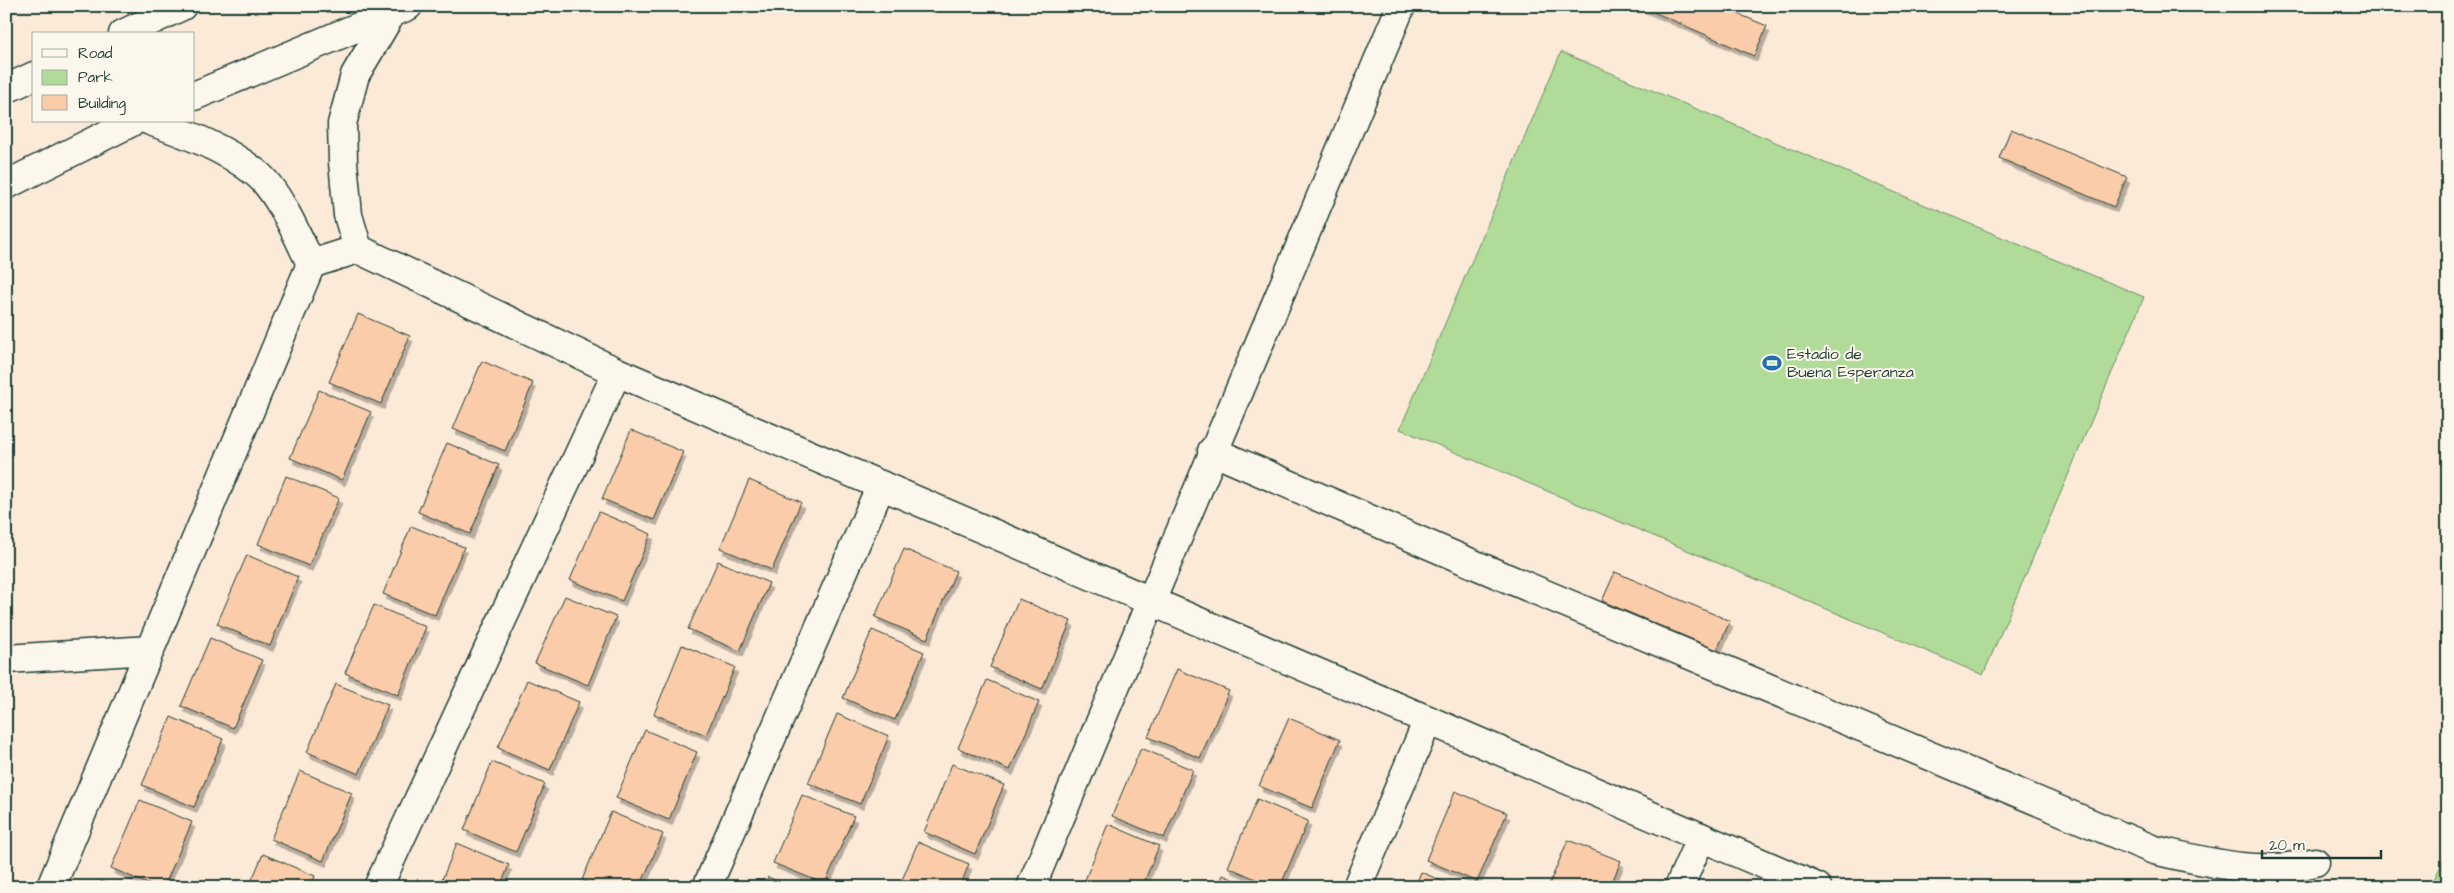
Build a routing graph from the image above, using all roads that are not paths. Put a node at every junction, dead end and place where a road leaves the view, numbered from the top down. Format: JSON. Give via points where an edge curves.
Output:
{"nodes":[{"id":1,"x":182,"y":6,"type":"edge"},
{"id":2,"x":1401,"y":6,"type":"edge"},
{"id":3,"x":400,"y":10,"type":"edge"},
{"id":4,"x":127,"y":32,"type":"edge"},
{"id":5,"x":32,"y":77,"type":"edge"},
{"id":6,"x":6,"y":89,"type":"edge"},
{"id":7,"x":195,"y":96,"type":"edge"},
{"id":8,"x":132,"y":122,"type":"edge"},
{"id":9,"x":153,"y":122,"type":"edge"},
{"id":10,"x":6,"y":185,"type":"edge"},
{"id":11,"x":358,"y":249,"type":"junction"},
{"id":12,"x":312,"y":264,"type":"junction"},
{"id":13,"x":617,"y":372,"type":"junction"},
{"id":14,"x":1212,"y":451,"type":"junction"},
{"id":15,"x":880,"y":485,"type":"junction"},
{"id":16,"x":1152,"y":602,"type":"junction"},
{"id":17,"x":150,"y":650,"type":"junction"},
{"id":18,"x":6,"y":659,"type":"edge"},
{"id":19,"x":1428,"y":720,"type":"junction"},
{"id":20,"x":1701,"y":837,"type":"junction"},
{"id":21,"x":2315,"y":862,"type":"dead end"},
{"id":22,"x":51,"y":887,"type":"edge"},
{"id":23,"x":378,"y":887,"type":"edge"},
{"id":24,"x":707,"y":887,"type":"edge"},
{"id":25,"x":1031,"y":887,"type":"edge"},
{"id":26,"x":1357,"y":887,"type":"edge"},
{"id":27,"x":1679,"y":887,"type":"edge"},
{"id":28,"x":1817,"y":887,"type":"edge"}],
"edges":[{"from":1,"to":4,"type":"main road"},
{"from":2,"to":14,"type":"main road"},
{"from":3,"to":7,"type":"main road"},
{"from":3,"to":11,"type":"main road","via":[[355,75],[342,124],[348,215]]},
{"from":5,"to":6,"type":"main road"},
{"from":8,"to":10,"type":"main road"},
{"from":9,"to":12,"type":"main road","via":[[201,139],[257,174],[283,208]]},
{"from":11,"to":12,"type":"main road"},
{"from":11,"to":13,"type":"main road"},
{"from":12,"to":17,"type":"main road"},
{"from":13,"to":15,"type":"main road"},
{"from":13,"to":23,"type":"main road"},
{"from":14,"to":16,"type":"main road"},
{"from":14,"to":21,"type":"main road","via":[[2154,850],[2263,869]]},
{"from":15,"to":16,"type":"main road"},
{"from":15,"to":24,"type":"main road"},
{"from":16,"to":19,"type":"main road"},
{"from":16,"to":25,"type":"main road"},
{"from":17,"to":18,"type":"main road"},
{"from":17,"to":22,"type":"main road"},
{"from":19,"to":20,"type":"main road"},
{"from":19,"to":26,"type":"main road"},
{"from":20,"to":27,"type":"main road"},
{"from":20,"to":28,"type":"main road"}]}
